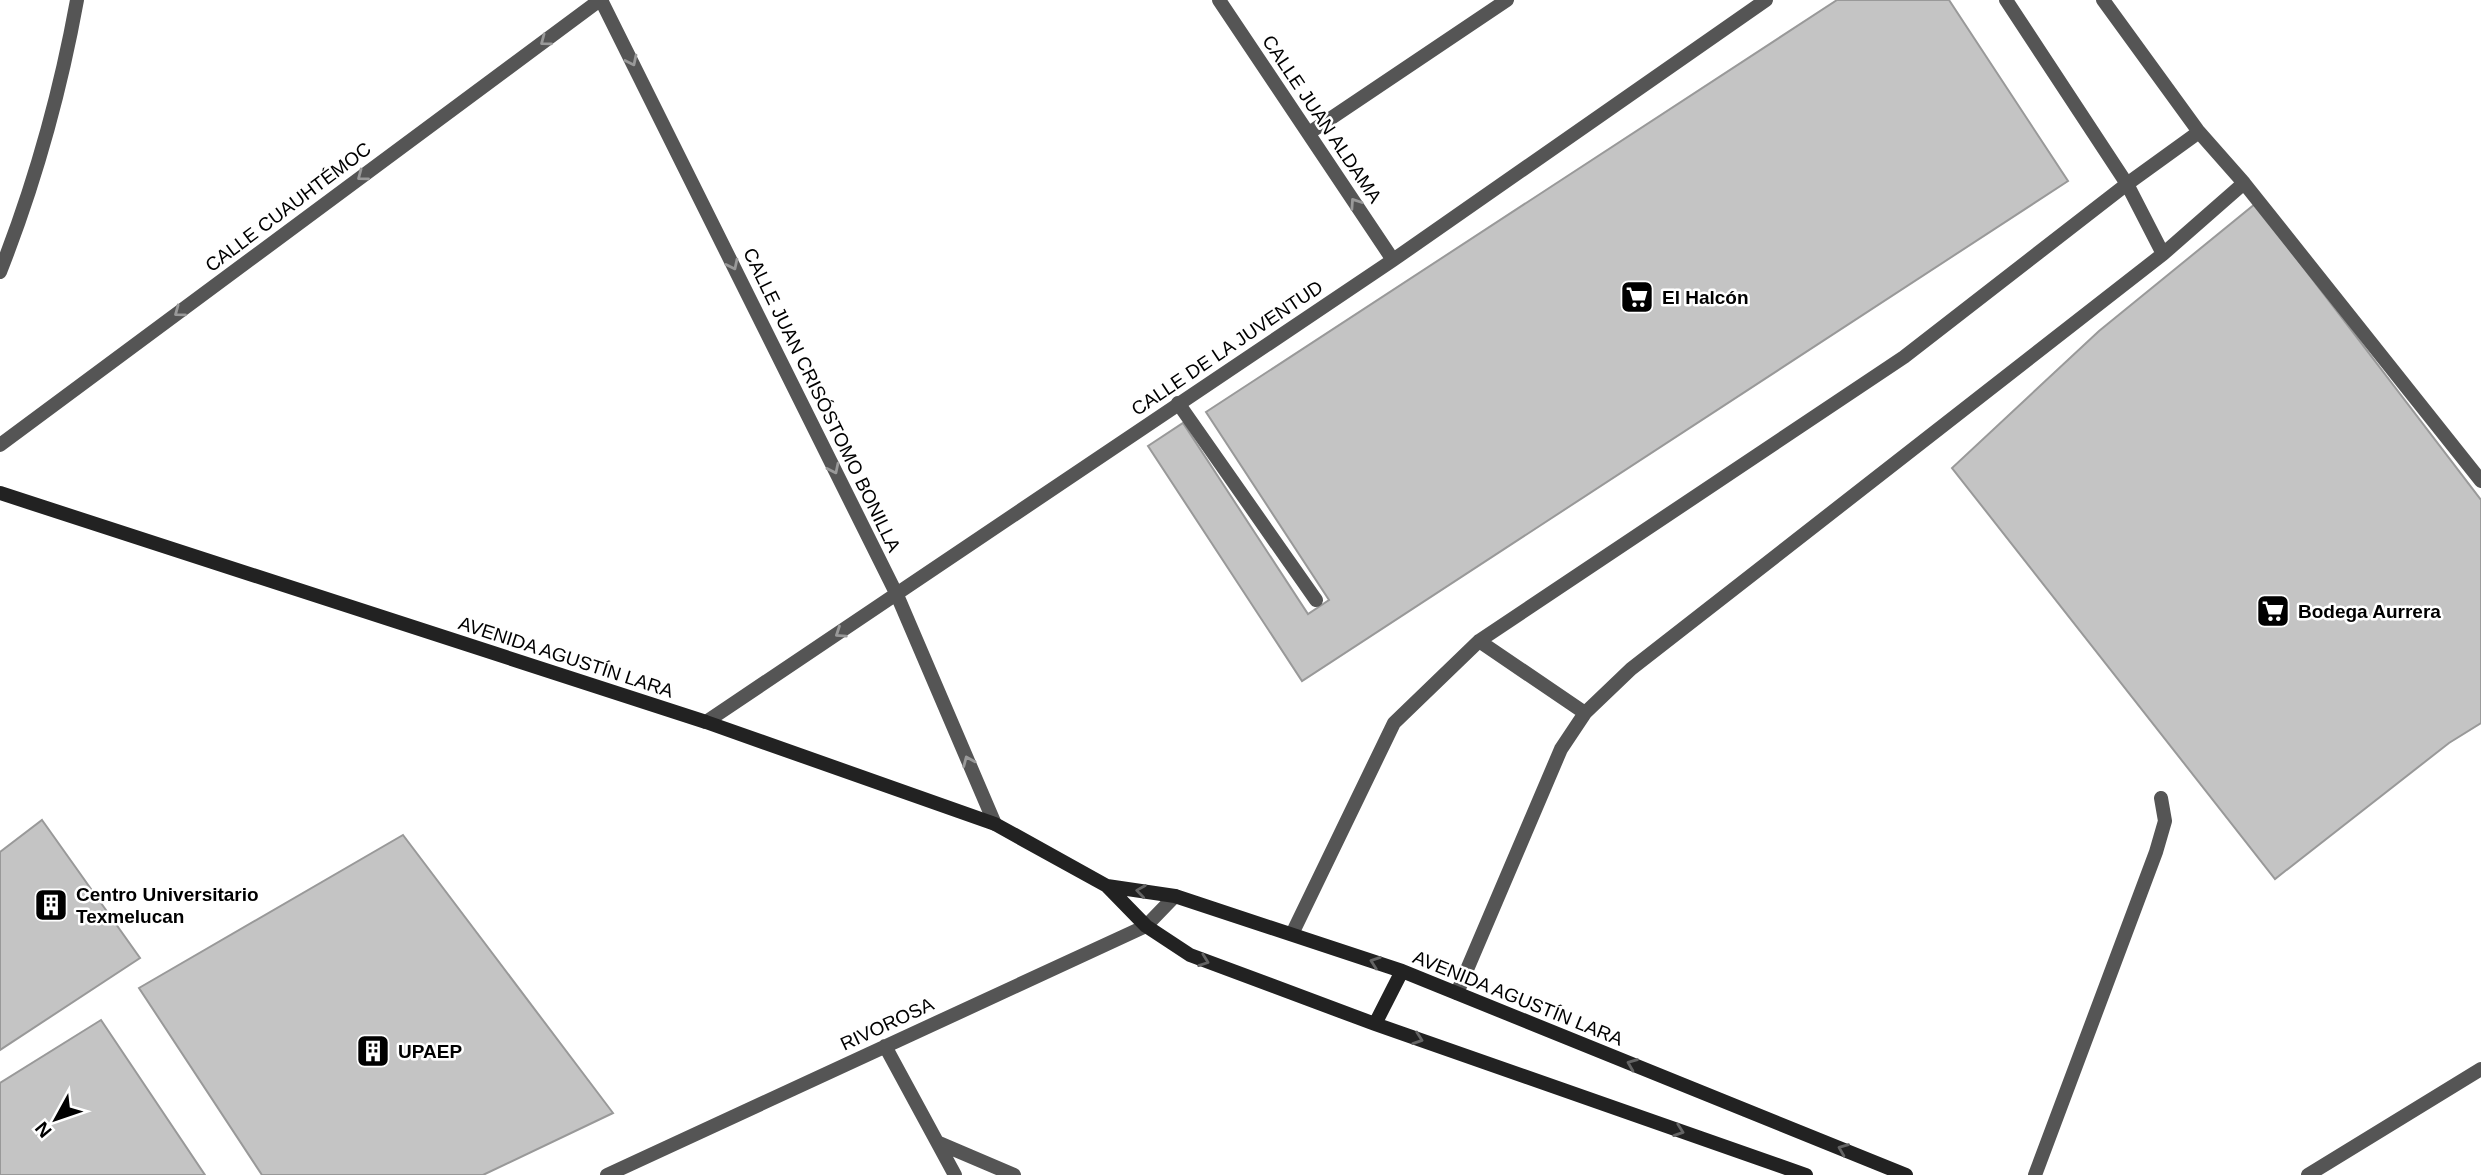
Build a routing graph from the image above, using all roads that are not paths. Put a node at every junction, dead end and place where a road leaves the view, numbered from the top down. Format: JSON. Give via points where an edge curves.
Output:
{"nodes":[{"id":1,"x":77,"y":0,"type":"edge"},
{"id":2,"x":600,"y":0,"type":"edge"},
{"id":3,"x":1219,"y":0,"type":"edge"},
{"id":4,"x":1507,"y":0,"type":"edge"},
{"id":5,"x":1766,"y":0,"type":"edge"},
{"id":6,"x":2006,"y":0,"type":"edge"},
{"id":7,"x":2103,"y":0,"type":"edge"},
{"id":8,"x":2199,"y":132,"type":"junction"},
{"id":9,"x":1309,"y":133,"type":"junction"},
{"id":10,"x":2244,"y":183,"type":"junction"},
{"id":11,"x":2127,"y":184,"type":"junction"},
{"id":12,"x":2163,"y":254,"type":"junction"},
{"id":13,"x":1393,"y":260,"type":"junction"},
{"id":14,"x":0,"y":272,"type":"edge"},
{"id":15,"x":1178,"y":403,"type":"junction"},
{"id":16,"x":0,"y":445,"type":"edge"},
{"id":17,"x":2481,"y":481,"type":"edge"},
{"id":18,"x":0,"y":494,"type":"edge"},
{"id":19,"x":897,"y":595,"type":"junction"},
{"id":20,"x":1316,"y":600,"type":"dead end"},
{"id":21,"x":1479,"y":641,"type":"junction"},
{"id":22,"x":1585,"y":713,"type":"junction"},
{"id":23,"x":706,"y":722,"type":"junction"},
{"id":24,"x":2161,"y":798,"type":"dead end"},
{"id":25,"x":995,"y":824,"type":"junction"},
{"id":26,"x":1107,"y":886,"type":"junction"},
{"id":27,"x":1175,"y":896,"type":"junction"},
{"id":28,"x":1146,"y":926,"type":"junction"},
{"id":29,"x":1292,"y":934,"type":"junction"},
{"id":30,"x":1402,"y":971,"type":"junction"},
{"id":31,"x":1457,"y":993,"type":"junction"},
{"id":32,"x":1375,"y":1024,"type":"junction"},
{"id":33,"x":886,"y":1046,"type":"junction"},
{"id":34,"x":2481,"y":1069,"type":"edge"},
{"id":35,"x":939,"y":1143,"type":"junction"},
{"id":36,"x":607,"y":1175,"type":"edge"},
{"id":37,"x":955,"y":1175,"type":"edge"},
{"id":38,"x":1014,"y":1175,"type":"edge"},
{"id":39,"x":1806,"y":1175,"type":"edge"},
{"id":40,"x":1906,"y":1175,"type":"edge"},
{"id":41,"x":2035,"y":1175,"type":"edge"},
{"id":42,"x":2308,"y":1175,"type":"edge"}],
"edges":[{"from":1,"to":14,"type":"street","via":[[58,98]]},
{"from":2,"to":16,"type":"street","name":"CALLE CUAUHTÉMOC","one_way":true},
{"from":2,"to":19,"type":"street","name":"CALLE JUAN CRISÓSTOMO BONILLA","one_way":true},
{"from":3,"to":9,"type":"street","name":"CALLE JUAN ALDAMA"},
{"from":4,"to":9,"type":"street"},
{"from":5,"to":13,"type":"street","name":"CALLE DE LA JUVENTUD"},
{"from":6,"to":11,"type":"street"},
{"from":7,"to":8,"type":"street"},
{"from":8,"to":10,"type":"street"},
{"from":8,"to":11,"type":"street"},
{"from":13,"to":9,"type":"street","name":"CALLE JUAN ALDAMA","one_way":true},
{"from":10,"to":12,"type":"street"},
{"from":10,"to":17,"type":"street"},
{"from":11,"to":12,"type":"street"},
{"from":11,"to":21,"type":"street","via":[[1904,357]]},
{"from":12,"to":22,"type":"street","via":[[1630,669]]},
{"from":13,"to":15,"type":"street","name":"CALLE DE LA JUVENTUD"},
{"from":15,"to":19,"type":"street","name":"CALLE DE LA JUVENTUD"},
{"from":15,"to":20,"type":"street"},
{"from":18,"to":23,"type":"main road","name":"AVENIDA AGUSTÍN LARA"},
{"from":19,"to":23,"type":"street","name":"CALLE DE LA JUVENTUD","one_way":true},
{"from":25,"to":19,"type":"street","name":"CALLE JUAN CRISÓSTOMO BONILLA","one_way":true},
{"from":21,"to":22,"type":"street"},
{"from":21,"to":29,"type":"street","via":[[1394,723]]},
{"from":22,"to":31,"type":"street","via":[[1561,749]]},
{"from":23,"to":25,"type":"main road","name":"AVENIDA AGUSTÍN LARA"},
{"from":24,"to":41,"type":"street","via":[[2165,821],[2156,852]]},
{"from":25,"to":26,"type":"main road","name":"AVENIDA AGUSTÍN LARA"},
{"from":27,"to":26,"type":"main road","name":"AVENIDA AGUSTÍN LARA","one_way":true},
{"from":26,"to":28,"type":"main road","name":"AVENIDA AGUSTÍN LARA"},
{"from":27,"to":28,"type":"street","name":"RIVOROSA"},
{"from":27,"to":29,"type":"main road","name":"AVENIDA AGUSTÍN LARA"},
{"from":28,"to":32,"type":"main road","name":"AVENIDA AGUSTÍN LARA","one_way":true,"via":[[1190,955]]},
{"from":28,"to":33,"type":"street","name":"RIVOROSA"},
{"from":30,"to":29,"type":"main road","name":"AVENIDA AGUSTÍN LARA","one_way":true},
{"from":30,"to":31,"type":"main road","name":"AVENIDA AGUSTÍN LARA"},
{"from":30,"to":32,"type":"main road"},
{"from":40,"to":31,"type":"main road","name":"AVENIDA AGUSTÍN LARA","one_way":true},
{"from":32,"to":39,"type":"main road","name":"AVENIDA AGUSTÍN LARA","one_way":true},
{"from":33,"to":35,"type":"street"},
{"from":33,"to":36,"type":"street","name":"RIVOROSA"},
{"from":34,"to":42,"type":"street"},
{"from":35,"to":37,"type":"street"},
{"from":35,"to":38,"type":"street"}]}
